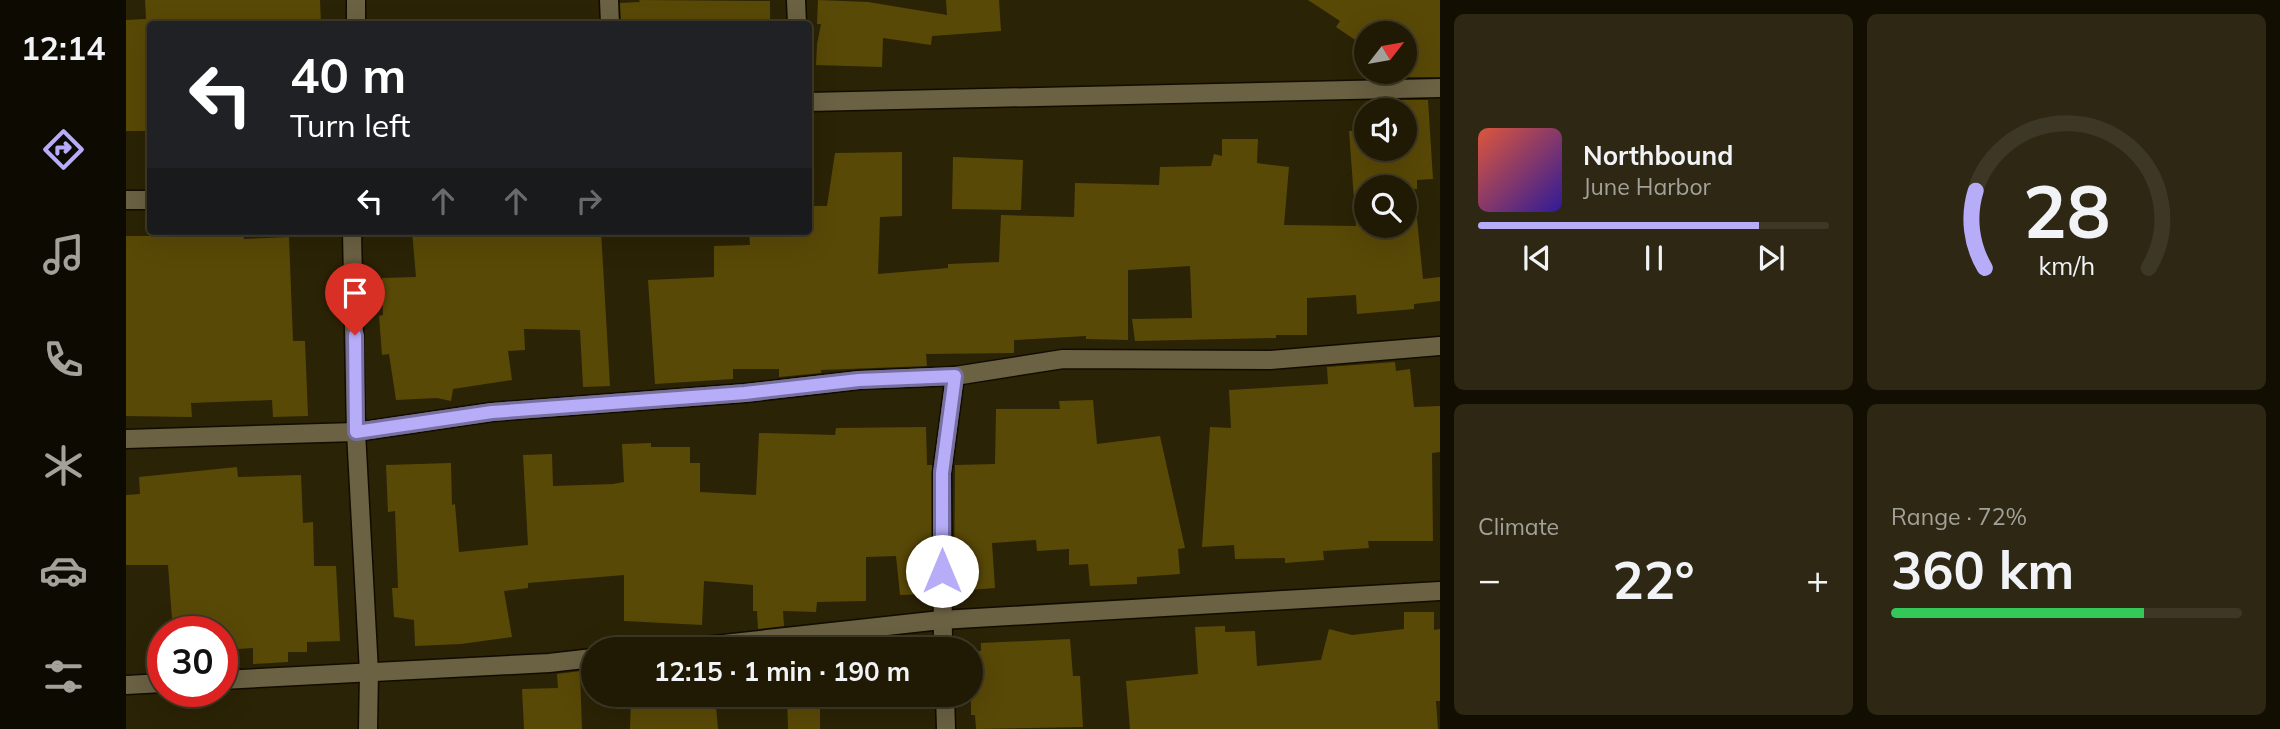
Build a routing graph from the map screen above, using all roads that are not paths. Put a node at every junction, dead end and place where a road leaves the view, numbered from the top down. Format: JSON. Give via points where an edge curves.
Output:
{"nodes":[{"id":1,"x":356,"y":0,"type":"edge"},
{"id":2,"x":609,"y":0,"type":"edge"},
{"id":3,"x":796,"y":0,"type":"edge"},
{"id":4,"x":356,"y":21,"type":"edge"},
{"id":5,"x":610,"y":21,"type":"edge"},
{"id":6,"x":797,"y":21,"type":"edge"},
{"id":7,"x":1440,"y":88,"type":"edge"},
{"id":8,"x":812,"y":102,"type":"edge"},
{"id":9,"x":147,"y":200,"type":"edge"},
{"id":10,"x":126,"y":201,"type":"edge"},
{"id":11,"x":352,"y":235,"type":"edge"},
{"id":12,"x":1440,"y":346,"type":"edge"},
{"id":13,"x":955,"y":376,"type":"junction"},
{"id":14,"x":356,"y":432,"type":"junction"},
{"id":15,"x":126,"y":439,"type":"edge"},
{"id":16,"x":1440,"y":591,"type":"edge"},
{"id":17,"x":942,"y":620,"type":"junction"},
{"id":18,"x":787,"y":637,"type":"edge"},
{"id":19,"x":943,"y":637,"type":"edge"},
{"id":20,"x":581,"y":660,"type":"edge"},
{"id":21,"x":369,"y":671,"type":"junction"},
{"id":22,"x":238,"y":679,"type":"edge"},
{"id":23,"x":147,"y":684,"type":"edge"},
{"id":24,"x":126,"y":685,"type":"edge"},
{"id":25,"x":945,"y":707,"type":"edge"},
{"id":26,"x":368,"y":729,"type":"edge"},
{"id":27,"x":946,"y":729,"type":"edge"}],
"edges":[{"from":1,"to":4,"type":"street"},
{"from":2,"to":5,"type":"street"},
{"from":3,"to":6,"type":"street"},
{"from":7,"to":8,"type":"street"},
{"from":9,"to":10,"type":"street"},
{"from":11,"to":14,"type":"street"},
{"from":12,"to":13,"type":"street","via":[[1270,360],[1063,359]]},
{"from":13,"to":14,"type":"street","via":[[492,412]]},
{"from":13,"to":17,"type":"street","via":[[942,473]]},
{"from":14,"to":15,"type":"street"},
{"from":14,"to":21,"type":"street"},
{"from":16,"to":17,"type":"street"},
{"from":17,"to":18,"type":"street"},
{"from":17,"to":19,"type":"street"},
{"from":20,"to":21,"type":"street"},
{"from":21,"to":22,"type":"street"},
{"from":21,"to":26,"type":"street"},
{"from":23,"to":24,"type":"street"},
{"from":25,"to":27,"type":"street"}]}
